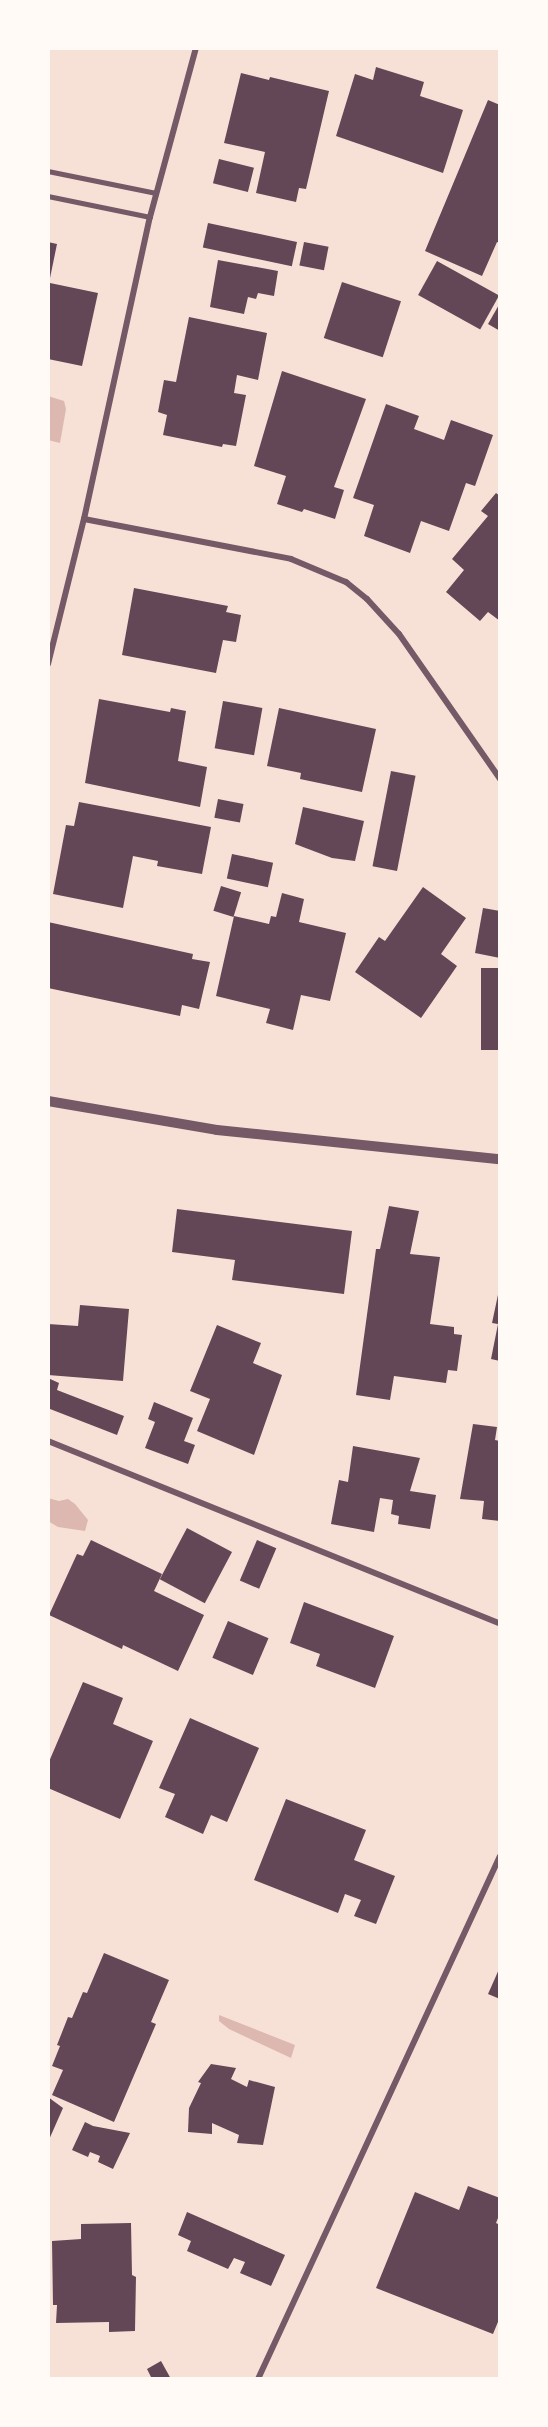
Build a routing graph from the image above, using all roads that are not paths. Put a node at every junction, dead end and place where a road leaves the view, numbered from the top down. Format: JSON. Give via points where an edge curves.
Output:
{"nodes":[{"id":1,"x":195,"y":48,"type":"edge"},
{"id":2,"x":48,"y":171,"type":"edge"},
{"id":3,"x":156,"y":193,"type":"junction"},
{"id":4,"x":48,"y":196,"type":"edge"},
{"id":5,"x":150,"y":217,"type":"junction"},
{"id":6,"x":84,"y":519,"type":"junction"},
{"id":7,"x":48,"y":664,"type":"edge"},
{"id":8,"x":500,"y":779,"type":"edge"},
{"id":9,"x":48,"y":1101,"type":"edge"},
{"id":10,"x":500,"y":1159,"type":"edge"},
{"id":11,"x":48,"y":1441,"type":"edge"},
{"id":12,"x":500,"y":1624,"type":"edge"},
{"id":13,"x":500,"y":1856,"type":"edge"},
{"id":14,"x":258,"y":2379,"type":"edge"}],
"edges":[{"from":1,"to":3,"type":"street"},
{"from":2,"to":3,"type":"lane"},
{"from":3,"to":5,"type":"street"},
{"from":4,"to":5,"type":"lane"},
{"from":5,"to":6,"type":"street"},
{"from":6,"to":7,"type":"street"},
{"from":6,"to":8,"type":"street","via":[[291,559],[346,582],[399,634]]},
{"from":9,"to":10,"type":"street","via":[[217,1130]]},
{"from":11,"to":12,"type":"street"},
{"from":13,"to":14,"type":"street"}]}
